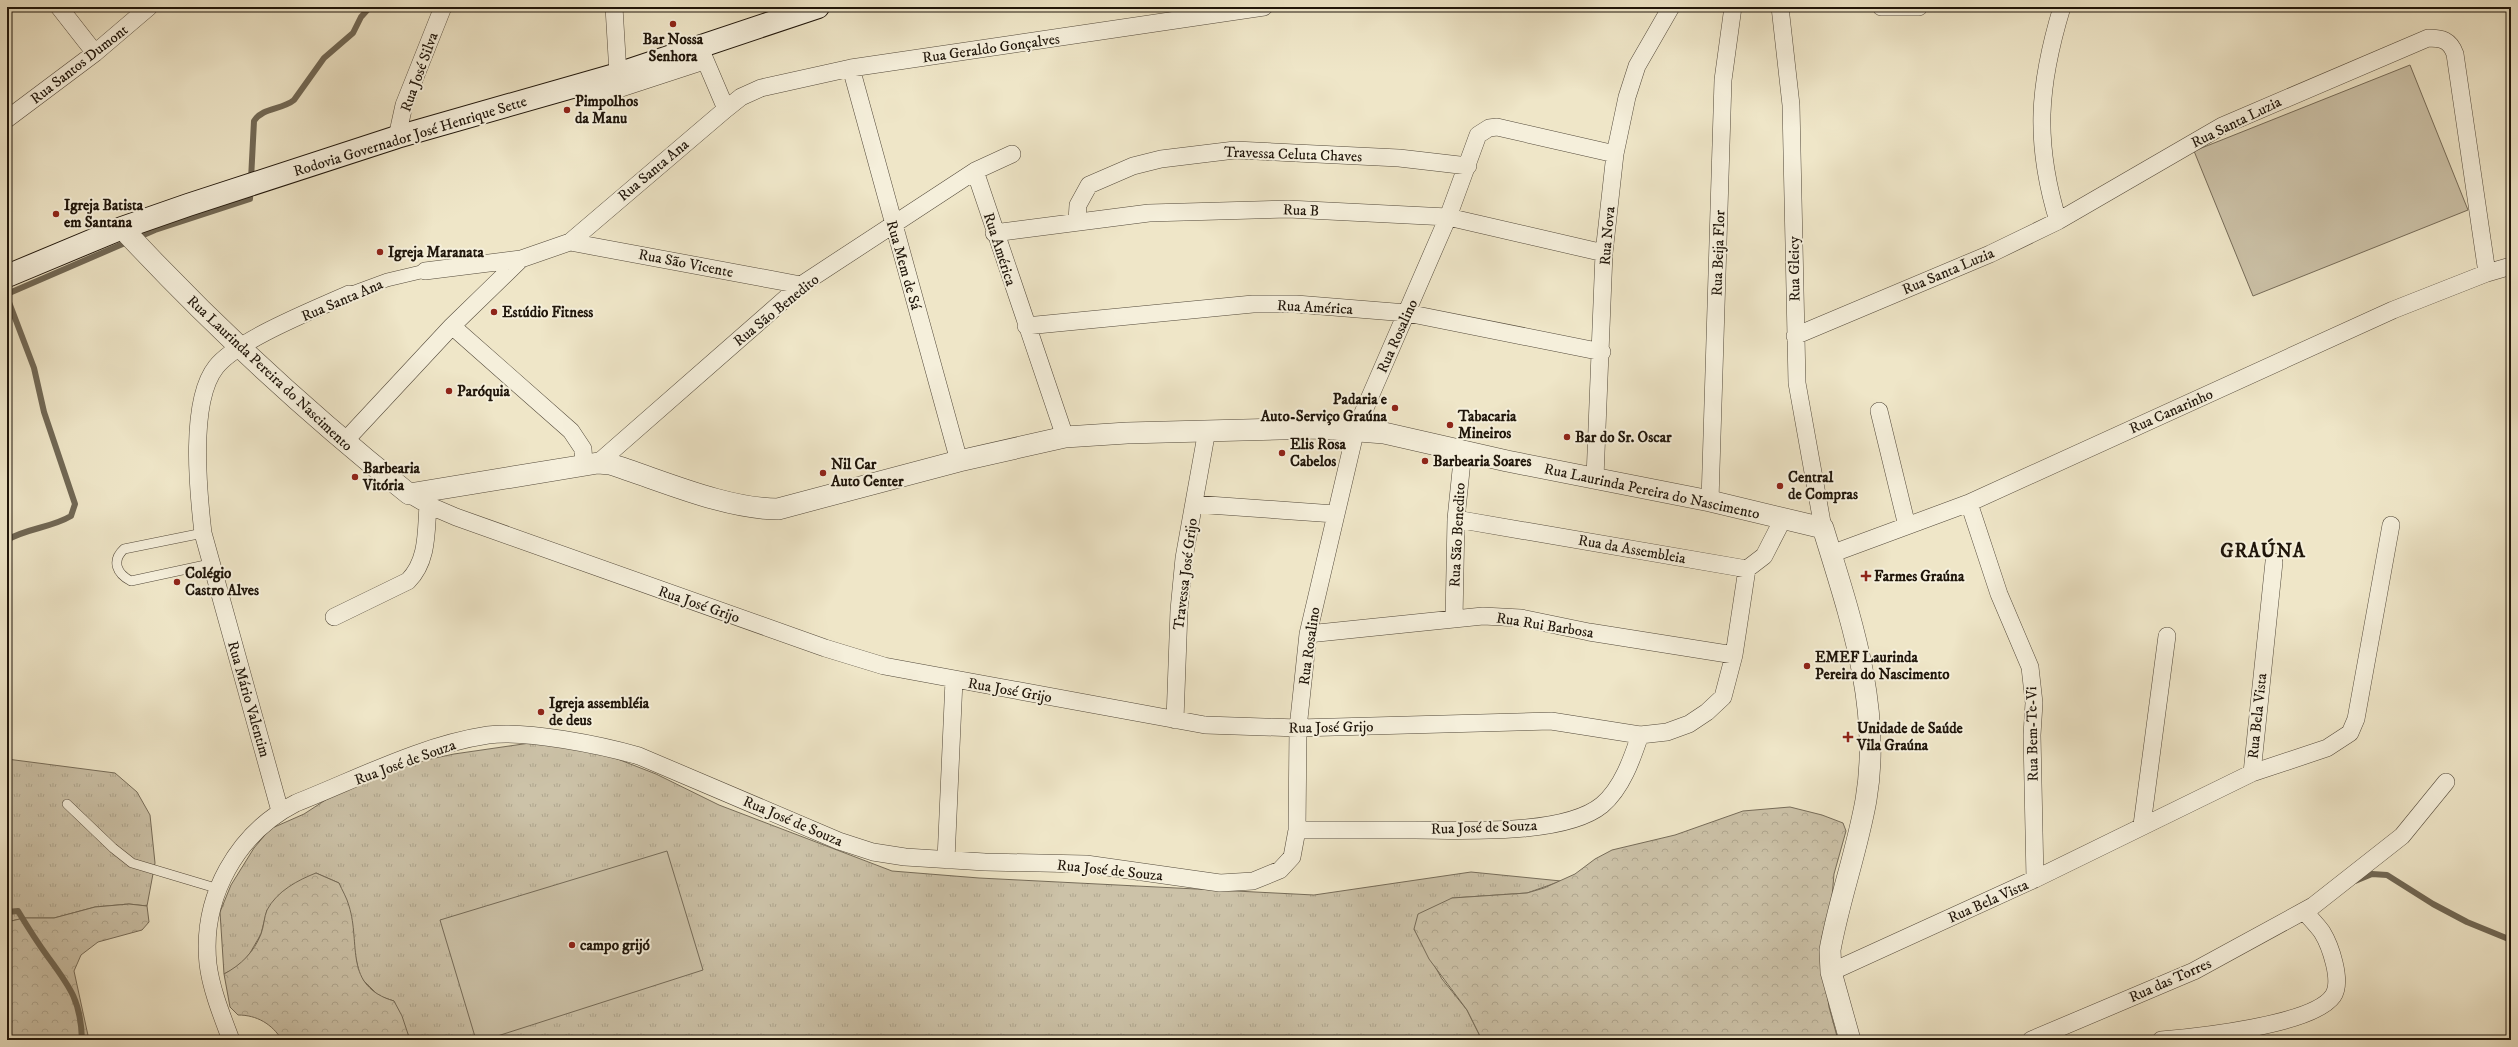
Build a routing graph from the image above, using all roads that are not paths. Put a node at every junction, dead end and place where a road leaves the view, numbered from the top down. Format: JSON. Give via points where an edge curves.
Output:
{"nodes":[{"id":1,"x":58,"y":7,"type":"edge"},
{"id":2,"x":149,"y":7,"type":"edge"},
{"id":3,"x":443,"y":7,"type":"edge"},
{"id":4,"x":614,"y":7,"type":"edge"},
{"id":5,"x":818,"y":7,"type":"edge"},
{"id":6,"x":1264,"y":7,"type":"edge"},
{"id":7,"x":1671,"y":7,"type":"edge"},
{"id":8,"x":1733,"y":7,"type":"edge"},
{"id":9,"x":1780,"y":7,"type":"edge"},
{"id":10,"x":1881,"y":7,"type":"edge"},
{"id":11,"x":1919,"y":7,"type":"edge"},
{"id":12,"x":2062,"y":7,"type":"edge"},
{"id":13,"x":95,"y":53,"type":"junction"},
{"id":14,"x":699,"y":55,"type":"junction"},
{"id":15,"x":850,"y":68,"type":"junction"},
{"id":16,"x":618,"y":74,"type":"junction"},
{"id":17,"x":594,"y":97,"type":"dead end"},
{"id":18,"x":726,"y":109,"type":"junction"},
{"id":19,"x":7,"y":119,"type":"edge"},
{"id":20,"x":397,"y":138,"type":"junction"},
{"id":21,"x":1012,"y":154,"type":"dead end"},
{"id":22,"x":1615,"y":154,"type":"junction"},
{"id":23,"x":1468,"y":166,"type":"junction"},
{"id":24,"x":975,"y":171,"type":"junction"},
{"id":25,"x":1448,"y":217,"type":"junction"},
{"id":26,"x":1077,"y":221,"type":"junction"},
{"id":27,"x":2058,"y":221,"type":"junction"},
{"id":28,"x":892,"y":227,"type":"junction"},
{"id":29,"x":122,"y":228,"type":"junction"},
{"id":30,"x":994,"y":233,"type":"junction"},
{"id":31,"x":570,"y":242,"type":"junction"},
{"id":32,"x":1604,"y":253,"type":"junction"},
{"id":33,"x":521,"y":259,"type":"junction"},
{"id":34,"x":2511,"y":266,"type":"edge"},
{"id":35,"x":425,"y":271,"type":"joint"},
{"id":36,"x":2487,"y":273,"type":"junction"},
{"id":37,"x":7,"y":276,"type":"edge"},
{"id":38,"x":801,"y":285,"type":"junction"},
{"id":39,"x":349,"y":294,"type":"joint"},
{"id":40,"x":1407,"y":313,"type":"junction"},
{"id":41,"x":452,"y":326,"type":"junction"},
{"id":42,"x":1026,"y":326,"type":"junction"},
{"id":43,"x":1795,"y":336,"type":"junction"},
{"id":44,"x":240,"y":348,"type":"junction"},
{"id":45,"x":1602,"y":352,"type":"junction"},
{"id":46,"x":1879,"y":411,"type":"dead end"},
{"id":47,"x":1356,"y":429,"type":"junction"},
{"id":48,"x":1207,"y":430,"type":"junction"},
{"id":49,"x":1065,"y":437,"type":"junction"},
{"id":50,"x":344,"y":442,"type":"junction"},
{"id":51,"x":1463,"y":451,"type":"junction"},
{"id":52,"x":958,"y":461,"type":"junction"},
{"id":53,"x":591,"y":463,"type":"junction"},
{"id":54,"x":1595,"y":478,"type":"junction"},
{"id":55,"x":409,"y":494,"type":"junction"},
{"id":56,"x":1710,"y":501,"type":"junction"},
{"id":57,"x":1194,"y":504,"type":"junction"},
{"id":58,"x":1969,"y":504,"type":"junction"},
{"id":59,"x":428,"y":505,"type":"junction"},
{"id":60,"x":1335,"y":514,"type":"junction"},
{"id":61,"x":1456,"y":519,"type":"junction"},
{"id":62,"x":1783,"y":519,"type":"junction"},
{"id":63,"x":2391,"y":525,"type":"dead end"},
{"id":64,"x":1907,"y":526,"type":"junction"},
{"id":65,"x":1823,"y":528,"type":"junction"},
{"id":66,"x":203,"y":533,"type":"junction"},
{"id":67,"x":1831,"y":554,"type":"junction"},
{"id":68,"x":2274,"y":562,"type":"dead end"},
{"id":69,"x":210,"y":564,"type":"junction"},
{"id":70,"x":1747,"y":569,"type":"junction"},
{"id":71,"x":334,"y":617,"type":"dead end"},
{"id":72,"x":1454,"y":619,"type":"junction"},
{"id":73,"x":1308,"y":634,"type":"junction"},
{"id":74,"x":2167,"y":636,"type":"dead end"},
{"id":75,"x":1734,"y":655,"type":"junction"},
{"id":76,"x":954,"y":680,"type":"junction"},
{"id":77,"x":1175,"y":720,"type":"junction"},
{"id":78,"x":1298,"y":728,"type":"junction"},
{"id":79,"x":1640,"y":734,"type":"junction"},
{"id":80,"x":2252,"y":772,"type":"junction"},
{"id":81,"x":2446,"y":782,"type":"dead end"},
{"id":82,"x":67,"y":804,"type":"dead end"},
{"id":83,"x":280,"y":811,"type":"junction"},
{"id":84,"x":2142,"y":825,"type":"junction"},
{"id":85,"x":1297,"y":830,"type":"junction"},
{"id":86,"x":946,"y":860,"type":"junction"},
{"id":87,"x":2035,"y":879,"type":"junction"},
{"id":88,"x":219,"y":889,"type":"junction"},
{"id":89,"x":2304,"y":911,"type":"junction"},
{"id":90,"x":1831,"y":972,"type":"junction"},
{"id":91,"x":231,"y":1040,"type":"edge"},
{"id":92,"x":1850,"y":1040,"type":"edge"},
{"id":93,"x":2031,"y":1040,"type":"edge"},
{"id":94,"x":2161,"y":1040,"type":"edge"}],
"edges":[{"from":1,"to":13,"type":"street"},
{"from":2,"to":13,"type":"street","name":"Rua Santos Dumont"},
{"from":3,"to":20,"type":"street","name":"Rua José Silva","via":[[404,105]]},
{"from":4,"to":16,"type":"street"},
{"from":5,"to":14,"type":"main road","name":"Rodovia Governador José Henrique Sette"},
{"from":6,"to":15,"type":"street","name":"Rua Geraldo Gonçalves"},
{"from":7,"to":22,"type":"street","name":"Rua Nova","via":[[1637,66],[1627,97]]},
{"from":8,"to":56,"type":"street","name":"Rua Beija Flor","via":[[1723,80]]},
{"from":9,"to":43,"type":"street","name":"Rua Gleicy","via":[[1790,105]]},
{"from":10,"to":11,"type":"street"},
{"from":12,"to":27,"type":"street","via":[[2048,52],[2041,95],[2042,148],[2049,191]]},
{"from":13,"to":19,"type":"street","name":"Rua Santos Dumont"},
{"from":14,"to":16,"type":"main road","name":"Rodovia Governador José Henrique Sette"},
{"from":14,"to":17,"type":"street"},
{"from":14,"to":18,"type":"street"},
{"from":15,"to":18,"type":"street","name":"Rua Geraldo Gonçalves","via":[[761,88],[741,97]]},
{"from":15,"to":28,"type":"street","name":"Rua Mem de Sá"},
{"from":16,"to":20,"type":"main road","name":"Rodovia Governador José Henrique Sette"},
{"from":18,"to":31,"type":"street","name":"Rua Santa Ana"},
{"from":20,"to":29,"type":"main road","name":"Rodovia Governador José Henrique Sette"},
{"from":21,"to":24,"type":"street","name":"Rua São Benedito"},
{"from":22,"to":23,"type":"street","name":"Rua Rosalino","via":[[1497,127],[1478,135]]},
{"from":22,"to":32,"type":"street","name":"Rua Nova"},
{"from":23,"to":25,"type":"street","name":"Rua Rosalino"},
{"from":23,"to":26,"type":"street","name":"Travessa Celuta Chaves","via":[[1399,158],[1235,150],[1161,159],[1133,166],[1089,185],[1078,205]]},
{"from":24,"to":28,"type":"street","name":"Rua São Benedito"},
{"from":24,"to":30,"type":"street","name":"Rua América"},
{"from":25,"to":26,"type":"street","name":"Rua B","via":[[1288,209],[1149,213]]},
{"from":25,"to":32,"type":"street","name":"Rua B"},
{"from":25,"to":40,"type":"street","name":"Rua Rosalino"},
{"from":26,"to":30,"type":"street","name":"Rua B"},
{"from":27,"to":36,"type":"street","name":"Rua Santa Luzia","via":[[2222,126],[2428,38],[2437,38],[2452,45],[2455,54]]},
{"from":27,"to":43,"type":"street","name":"Rua Santa Luzia","via":[[1990,254]]},
{"from":28,"to":38,"type":"street","name":"Rua São Benedito"},
{"from":28,"to":52,"type":"street","name":"Rua Mem de Sá"},
{"from":29,"to":37,"type":"main road","name":"Rodovia Governador José Henrique Sette"},
{"from":29,"to":44,"type":"street","name":"Rua Laurinda Pereira do Nascimento"},
{"from":30,"to":42,"type":"street","name":"Rua América"},
{"from":31,"to":33,"type":"street","name":"Rua Santa Ana"},
{"from":31,"to":38,"type":"street","name":"Rua São Vicente"},
{"from":32,"to":45,"type":"street","name":"Rua Nova"},
{"from":33,"to":35,"type":"street","name":"Rua Santa Ana"},
{"from":33,"to":41,"type":"street","name":"Rua Santa Ana"},
{"from":34,"to":36,"type":"street","name":"Rua Canarinho"},
{"from":35,"to":39,"type":"street","name":"Rua Santa Ana","via":[[387,280]]},
{"from":36,"to":58,"type":"street","name":"Rua Canarinho","via":[[2393,310]]},
{"from":38,"to":53,"type":"street","name":"Rua São Benedito"},
{"from":39,"to":44,"type":"street","name":"Rua Santa Ana"},
{"from":40,"to":42,"type":"street","name":"Rua América","via":[[1296,304],[1253,304]]},
{"from":40,"to":45,"type":"street","name":"Rua América"},
{"from":40,"to":47,"type":"street","name":"Rua Rosalino"},
{"from":41,"to":50,"type":"street","name":"Rua Santa Ana"},
{"from":41,"to":53,"type":"street","via":[[571,432]]},
{"from":42,"to":49,"type":"street","name":"Rua América"},
{"from":43,"to":65,"type":"street","name":"Rua Gleicy","via":[[1804,432]]},
{"from":44,"to":50,"type":"street","name":"Rua Laurinda Pereira do Nascimento"},
{"from":44,"to":66,"type":"street","name":"Rua Mário Valentim","via":[[217,366],[205,383],[200,404],[199,494]]},
{"from":45,"to":54,"type":"street","name":"Rua Nova"},
{"from":46,"to":64,"type":"street"},
{"from":47,"to":48,"type":"street","name":"Rua Laurinda Pereira do Nascimento"},
{"from":47,"to":51,"type":"street","name":"Rua Laurinda Pereira do Nascimento"},
{"from":47,"to":60,"type":"street","name":"Rua Rosalino"},
{"from":48,"to":49,"type":"street","name":"Rua Laurinda Pereira do Nascimento"},
{"from":48,"to":57,"type":"street","name":"Travessa José Grijo"},
{"from":49,"to":52,"type":"street","name":"Rua Laurinda Pereira do Nascimento"},
{"from":50,"to":55,"type":"street","name":"Rua Laurinda Pereira do Nascimento"},
{"from":51,"to":54,"type":"street","name":"Rua Laurinda Pereira do Nascimento"},
{"from":51,"to":61,"type":"street","name":"Rua São Benedito"},
{"from":52,"to":53,"type":"street","name":"Rua Laurinda Pereira do Nascimento","via":[[778,509],[736,505],[610,464]]},
{"from":53,"to":55,"type":"street","name":"Rua Laurinda Pereira do Nascimento"},
{"from":54,"to":56,"type":"street","name":"Rua Laurinda Pereira do Nascimento"},
{"from":55,"to":59,"type":"street","name":"Rua José Grijo"},
{"from":56,"to":62,"type":"street","name":"Rua Laurinda Pereira do Nascimento"},
{"from":57,"to":60,"type":"street"},
{"from":57,"to":77,"type":"street","name":"Travessa José Grijo","via":[[1184,558],[1179,610]]},
{"from":58,"to":64,"type":"street","name":"Rua Canarinho"},
{"from":58,"to":87,"type":"street","name":"Rua Bem-Te-Vi","via":[[1999,594],[2030,667],[2034,703],[2032,735]]},
{"from":59,"to":71,"type":"street","via":[[422,561],[417,572],[408,581]]},
{"from":59,"to":76,"type":"street","name":"Rua José Grijo","via":[[826,648],[884,666]]},
{"from":60,"to":73,"type":"street","name":"Rua Rosalino"},
{"from":61,"to":70,"type":"street","name":"Rua da Assembleia"},
{"from":61,"to":72,"type":"street","name":"Rua São Benedito"},
{"from":62,"to":65,"type":"street","name":"Rua Laurinda Pereira do Nascimento"},
{"from":62,"to":70,"type":"street","via":[[1764,556]]},
{"from":63,"to":80,"type":"street","via":[[2356,719],[2350,732],[2327,748]]},
{"from":64,"to":67,"type":"street","name":"Rua Canarinho"},
{"from":65,"to":67,"type":"street"},
{"from":66,"to":69,"type":"street","name":"Rua Mário Valentim"},
{"from":66,"to":69,"type":"lane","via":[[124,549],[117,555],[116,567],[122,577],[131,581]]},
{"from":67,"to":90,"type":"street","via":[[1865,678],[1870,741],[1866,799],[1830,950]]},
{"from":68,"to":80,"type":"street","name":"Rua Bela Vista"},
{"from":69,"to":83,"type":"street","name":"Rua Mário Valentim"},
{"from":70,"to":75,"type":"street"},
{"from":72,"to":73,"type":"street","name":"Rua Rui Barbosa"},
{"from":72,"to":75,"type":"street","name":"Rua Rui Barbosa","via":[[1483,616],[1521,618],[1589,632]]},
{"from":73,"to":78,"type":"street","name":"Rua Rosalino"},
{"from":74,"to":84,"type":"street"},
{"from":75,"to":79,"type":"street","via":[[1722,697],[1707,712],[1689,724],[1667,732]]},
{"from":76,"to":77,"type":"street","name":"Rua José Grijo"},
{"from":76,"to":86,"type":"street"},
{"from":77,"to":78,"type":"street","name":"Rua José Grijo","via":[[1205,725]]},
{"from":78,"to":79,"type":"street","name":"Rua José Grijo","via":[[1551,722]]},
{"from":78,"to":85,"type":"street","name":"Rua José de Souza"},
{"from":79,"to":85,"type":"street","name":"Rua José de Souza","via":[[1632,758],[1614,793],[1601,806],[1582,816],[1532,828]]},
{"from":80,"to":84,"type":"street","name":"Rua Bela Vista"},
{"from":81,"to":89,"type":"street","name":"Rua das Torres","via":[[2402,836]]},
{"from":82,"to":88,"type":"lane","via":[[132,863]]},
{"from":83,"to":86,"type":"street","name":"Rua José de Souza","via":[[440,745],[490,735],[532,737],[608,748],[639,756],[838,841],[873,852]]},
{"from":83,"to":88,"type":"street","via":[[255,830],[234,856]]},
{"from":84,"to":87,"type":"street","name":"Rua Bela Vista"},
{"from":85,"to":86,"type":"street","name":"Rua José de Souza","via":[[1292,857],[1280,870],[1253,881],[1220,883],[1086,864]]},
{"from":87,"to":90,"type":"street","name":"Rua Bela Vista"},
{"from":88,"to":91,"type":"street","via":[[208,922],[208,966]]},
{"from":89,"to":93,"type":"street","name":"Rua das Torres","via":[[2194,971]]},
{"from":89,"to":94,"type":"street","via":[[2322,932],[2332,952],[2337,980],[2333,996],[2312,1012],[2213,1035]]},
{"from":90,"to":92,"type":"street"}]}
